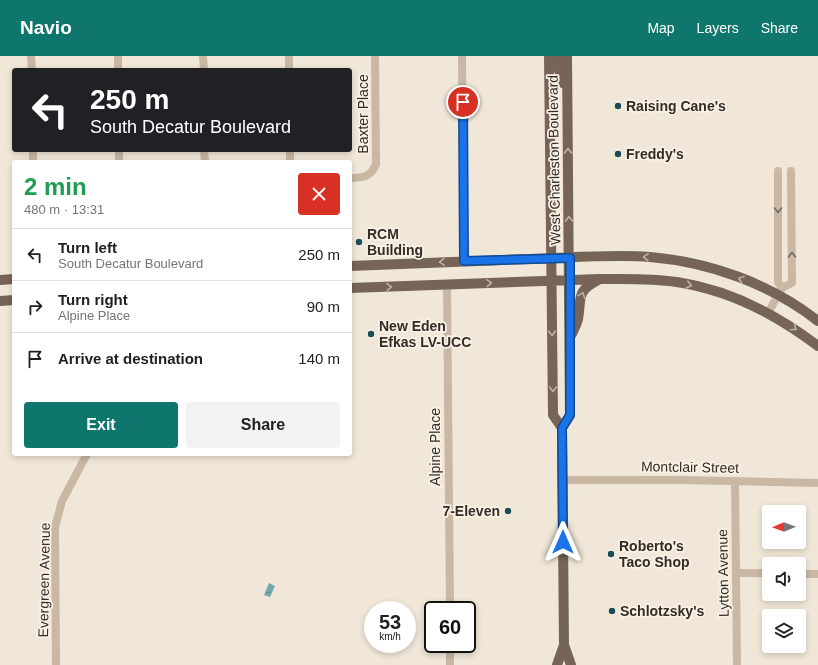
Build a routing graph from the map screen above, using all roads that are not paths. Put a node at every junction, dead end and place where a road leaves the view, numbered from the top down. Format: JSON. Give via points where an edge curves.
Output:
{"nodes":[{"id":1,"x":32,"y":56,"type":"edge"},
{"id":2,"x":118,"y":56,"type":"edge"},
{"id":3,"x":203,"y":56,"type":"edge"},
{"id":4,"x":289,"y":56,"type":"edge"},
{"id":5,"x":375,"y":56,"type":"edge"},
{"id":6,"x":462,"y":56,"type":"edge"},
{"id":7,"x":549,"y":56,"type":"edge"},
{"id":8,"x":558,"y":56,"type":"edge"},
{"id":9,"x":566,"y":56,"type":"edge"},
{"id":10,"x":32,"y":68,"type":"edge"},
{"id":11,"x":118,"y":68,"type":"edge"},
{"id":12,"x":204,"y":68,"type":"edge"},
{"id":13,"x":289,"y":68,"type":"edge"},
{"id":14,"x":567,"y":99,"type":"junction"},
{"id":15,"x":778,"y":171,"type":"dead end"},
{"id":16,"x":791,"y":171,"type":"dead end"},
{"id":17,"x":352,"y":178,"type":"edge"},
{"id":18,"x":551,"y":258,"type":"junction"},
{"id":19,"x":570,"y":258,"type":"junction"},
{"id":20,"x":464,"y":261,"type":"junction"},
{"id":21,"x":352,"y":266,"type":"edge"},
{"id":22,"x":12,"y":279,"type":"edge"},
{"id":23,"x":600,"y":279,"type":"junction"},
{"id":24,"x":0,"y":280,"type":"edge"},
{"id":25,"x":570,"y":280,"type":"junction"},
{"id":26,"x":551,"y":281,"type":"junction"},
{"id":27,"x":447,"y":285,"type":"junction"},
{"id":28,"x":352,"y":288,"type":"edge"},
{"id":29,"x":779,"y":291,"type":"junction"},
{"id":30,"x":12,"y":300,"type":"edge"},
{"id":31,"x":0,"y":301,"type":"edge"},
{"id":32,"x":768,"y":313,"type":"junction"},
{"id":33,"x":818,"y":321,"type":"edge"},
{"id":34,"x":570,"y":339,"type":"junction"},
{"id":35,"x":818,"y":346,"type":"edge"},
{"id":36,"x":562,"y":428,"type":"junction"},
{"id":37,"x":86,"y":456,"type":"edge"},
{"id":38,"x":562,"y":480,"type":"junction"},
{"id":39,"x":735,"y":481,"type":"junction"},
{"id":40,"x":818,"y":483,"type":"edge"},
{"id":41,"x":736,"y":573,"type":"junction"},
{"id":42,"x":762,"y":573,"type":"edge"},
{"id":43,"x":806,"y":574,"type":"edge"},
{"id":44,"x":818,"y":574,"type":"edge"},
{"id":45,"x":450,"y":601,"type":"edge"},
{"id":46,"x":564,"y":645,"type":"junction"},
{"id":47,"x":450,"y":653,"type":"edge"},
{"id":48,"x":56,"y":665,"type":"edge"},
{"id":49,"x":450,"y":665,"type":"edge"},
{"id":50,"x":557,"y":665,"type":"edge"},
{"id":51,"x":571,"y":665,"type":"edge"},
{"id":52,"x":737,"y":665,"type":"edge"}],
"edges":[{"from":1,"to":10,"type":"street"},
{"from":2,"to":11,"type":"street"},
{"from":3,"to":12,"type":"street"},
{"from":4,"to":13,"type":"street"},
{"from":5,"to":17,"type":"street","name":"Baxter Place","via":[[376,164],[366,176]]},
{"from":6,"to":20,"type":"street"},
{"from":7,"to":18,"type":"main road","name":"West Charleston Boulevard"},
{"from":8,"to":14,"type":"main road","via":[[558,66]]},
{"from":9,"to":14,"type":"main road","name":"West Charleston Boulevard"},
{"from":19,"to":14,"type":"main road","name":"West Charleston Boulevard","one_way":true},
{"from":15,"to":29,"type":"street","one_way":true},
{"from":29,"to":16,"type":"street","one_way":true,"via":[[792,283]]},
{"from":18,"to":19,"type":"main road"},
{"from":18,"to":20,"type":"main road"},
{"from":18,"to":26,"type":"main road","name":"West Charleston Boulevard"},
{"from":19,"to":25,"type":"main road","name":"West Charleston Boulevard"},
{"from":29,"to":19,"type":"main road","one_way":true,"via":[[717,270],[674,260],[650,257]]},
{"from":20,"to":21,"type":"main road","one_way":true},
{"from":22,"to":24,"type":"main road"},
{"from":23,"to":25,"type":"main road"},
{"from":23,"to":32,"type":"main road","one_way":true,"via":[[646,280],[689,285],[740,300]]},
{"from":34,"to":23,"type":"main road","one_way":true,"via":[[578,319],[581,294],[589,285]]},
{"from":25,"to":26,"type":"main road"},
{"from":25,"to":34,"type":"main road","name":"West Charleston Boulevard"},
{"from":27,"to":26,"type":"main road","one_way":true},
{"from":26,"to":36,"type":"main road","name":"West Charleston Boulevard","one_way":true,"via":[[553,415]]},
{"from":28,"to":27,"type":"main road","one_way":true},
{"from":27,"to":45,"type":"street","name":"Alpine Place"},
{"from":29,"to":32,"type":"street"},
{"from":29,"to":33,"type":"main road"},
{"from":30,"to":31,"type":"main road"},
{"from":32,"to":35,"type":"main road","one_way":true},
{"from":34,"to":36,"type":"main road","name":"West Charleston Boulevard","via":[[570,415]]},
{"from":36,"to":38,"type":"main road","name":"West Charleston Boulevard"},
{"from":37,"to":48,"type":"street","name":"Evergreen Avenue","via":[[62,502],[55,527]]},
{"from":38,"to":39,"type":"street","name":"Montclair Street"},
{"from":38,"to":46,"type":"main road","name":"West Charleston Boulevard"},
{"from":39,"to":40,"type":"street","name":"Montclair Street"},
{"from":39,"to":41,"type":"street","name":"Lytton Avenue"},
{"from":41,"to":42,"type":"street"},
{"from":41,"to":52,"type":"street","name":"Lytton Avenue"},
{"from":43,"to":44,"type":"street"},
{"from":46,"to":50,"type":"main road","name":"West Charleston Boulevard"},
{"from":46,"to":51,"type":"main road","name":"West Charleston Boulevard"},
{"from":47,"to":49,"type":"street"}]}
